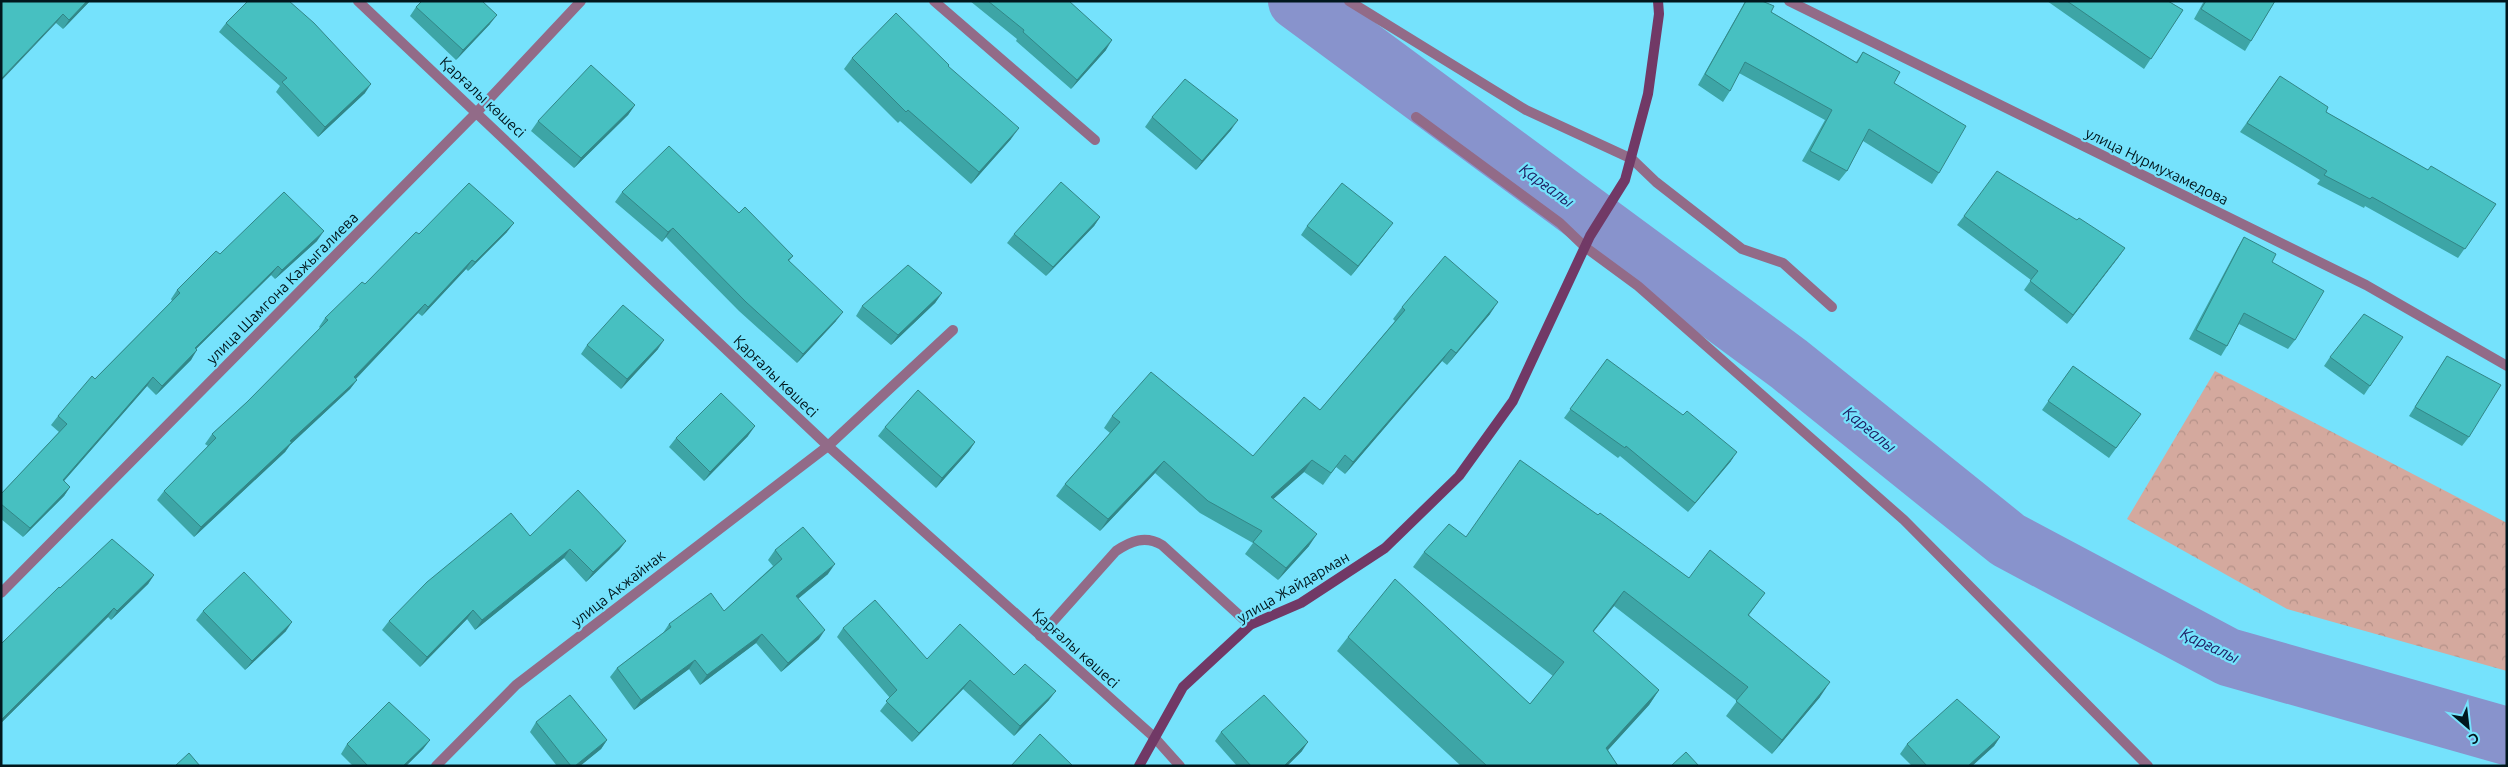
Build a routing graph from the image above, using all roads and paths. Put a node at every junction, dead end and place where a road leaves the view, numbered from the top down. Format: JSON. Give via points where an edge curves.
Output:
{"nodes":[{"id":1,"x":358,"y":1,"type":"edge"},
{"id":2,"x":581,"y":1,"type":"edge"},
{"id":3,"x":934,"y":1,"type":"edge"},
{"id":4,"x":1350,"y":1,"type":"edge"},
{"id":5,"x":1658,"y":1,"type":"edge"},
{"id":6,"x":1789,"y":1,"type":"edge"},
{"id":7,"x":477,"y":112,"type":"junction"},
{"id":8,"x":1416,"y":117,"type":"dead end"},
{"id":9,"x":1095,"y":140,"type":"dead end"},
{"id":10,"x":1632,"y":159,"type":"junction"},
{"id":11,"x":1585,"y":247,"type":"junction"},
{"id":12,"x":1832,"y":306,"type":"dead end"},
{"id":13,"x":953,"y":330,"type":"dead end"},
{"id":14,"x":2507,"y":366,"type":"edge"},
{"id":15,"x":828,"y":446,"type":"junction"},
{"id":16,"x":1,"y":593,"type":"edge"},
{"id":17,"x":1250,"y":625,"type":"junction"},
{"id":18,"x":1040,"y":636,"type":"junction"},
{"id":19,"x":1154,"y":737,"type":"junction"},
{"id":20,"x":436,"y":766,"type":"edge"},
{"id":21,"x":1139,"y":766,"type":"edge"},
{"id":22,"x":1180,"y":766,"type":"edge"},
{"id":23,"x":2148,"y":766,"type":"edge"}],
"edges":[{"from":1,"to":7,"type":"street","name":"Қарғалы көшесі"},
{"from":2,"to":7,"type":"street","name":"улица Шамгона Кажыгалиева"},
{"from":3,"to":9,"type":"street"},
{"from":4,"to":10,"type":"street","via":[[1526,110]]},
{"from":5,"to":10,"type":"street","via":[[1648,94]]},
{"from":6,"to":14,"type":"street","name":"улица Нурмухамедова","via":[[2366,285]]},
{"from":7,"to":15,"type":"street","name":"Қарғалы көшесі"},
{"from":7,"to":16,"type":"street","name":"улица Шамгона Кажыгалиева"},
{"from":8,"to":11,"type":"street","via":[[1560,223]]},
{"from":10,"to":11,"type":"street","name":"улица Жайдарман","via":[[1625,180]]},
{"from":10,"to":12,"type":"street","via":[[1656,182],[1742,249],[1783,263]]},
{"from":11,"to":17,"type":"street","name":"улица Жайдарман","via":[[1513,401],[1459,476],[1385,548],[1301,603]]},
{"from":11,"to":23,"type":"street","via":[[1638,286],[1904,520]]},
{"from":13,"to":15,"type":"street","name":"улица Акжайнак"},
{"from":15,"to":18,"type":"street","name":"Қарғалы көшесі"},
{"from":15,"to":20,"type":"street","name":"улица Акжайнак","via":[[516,685]]},
{"from":17,"to":18,"type":"street","via":[[1162,545],[1145,539],[1131,542],[1116,552]]},
{"from":17,"to":19,"type":"street","name":"улица Жайдарман","via":[[1183,687]]},
{"from":18,"to":19,"type":"street","name":"Қарғалы көшесі"},
{"from":19,"to":21,"type":"street","name":"улица Жайдарман"},
{"from":19,"to":22,"type":"street","name":"Қарғалы көшесі"}]}
